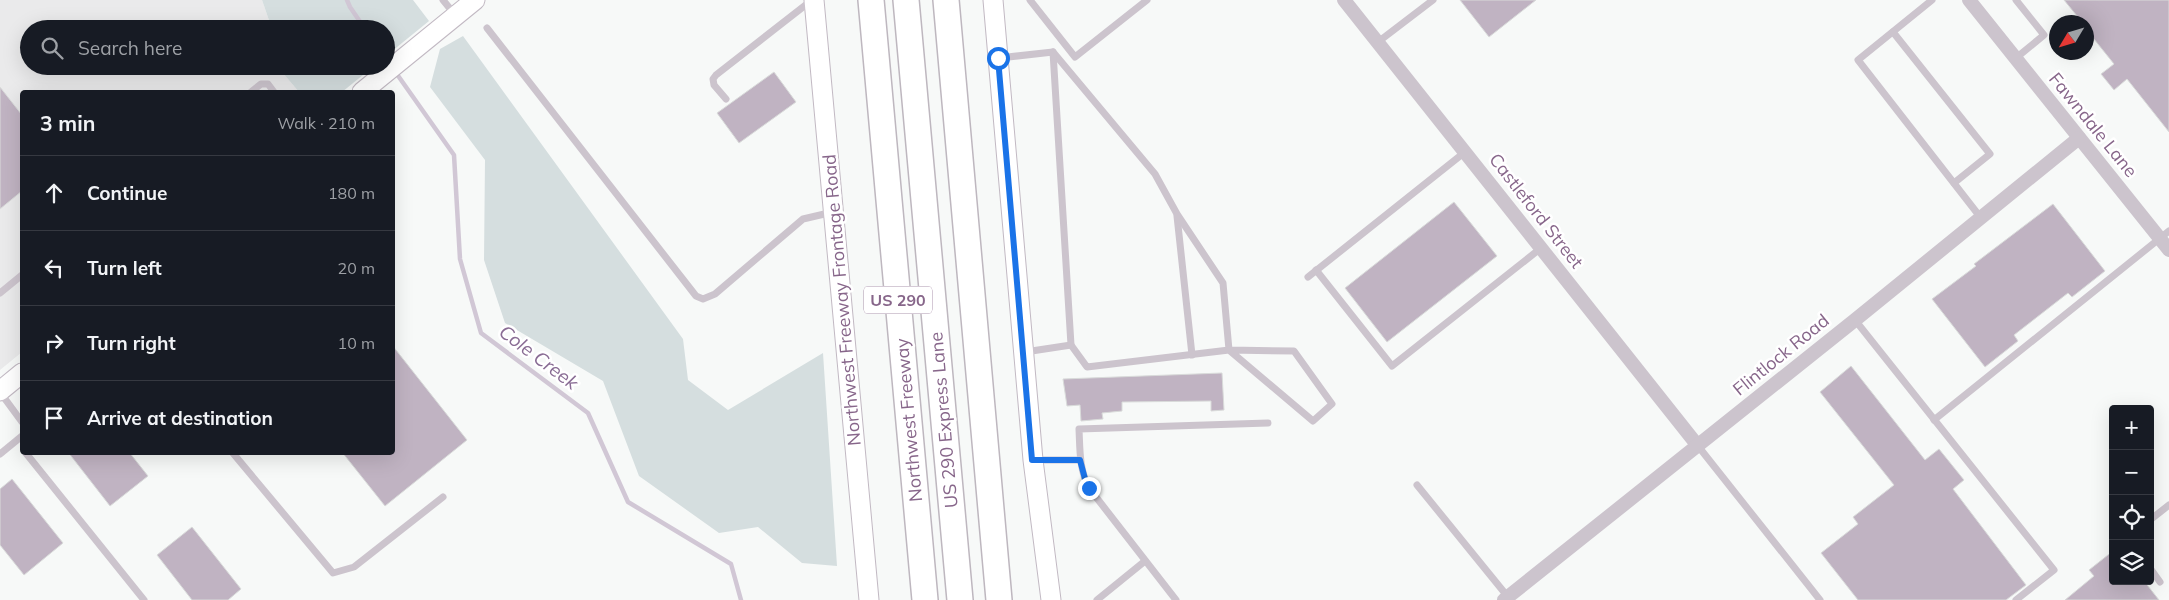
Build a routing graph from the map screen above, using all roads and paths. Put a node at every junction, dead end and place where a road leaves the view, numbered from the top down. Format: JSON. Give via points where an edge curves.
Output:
{"nodes":[{"id":1,"x":443,"y":0,"type":"edge"},
{"id":2,"x":475,"y":0,"type":"edge"},
{"id":3,"x":813,"y":0,"type":"edge"},
{"id":4,"x":871,"y":0,"type":"edge"},
{"id":5,"x":906,"y":0,"type":"edge"},
{"id":6,"x":946,"y":0,"type":"edge"},
{"id":7,"x":992,"y":0,"type":"edge"},
{"id":8,"x":1030,"y":0,"type":"edge"},
{"id":9,"x":1147,"y":0,"type":"edge"},
{"id":10,"x":1344,"y":0,"type":"edge"},
{"id":11,"x":1432,"y":0,"type":"edge"},
{"id":12,"x":1932,"y":0,"type":"edge"},
{"id":13,"x":1969,"y":0,"type":"edge"},
{"id":14,"x":2016,"y":0,"type":"edge"},
{"id":15,"x":456,"y":16,"type":"junction"},
{"id":16,"x":487,"y":28,"type":"dead end"},
{"id":17,"x":1893,"y":32,"type":"junction"},
{"id":18,"x":1378,"y":42,"type":"junction"},
{"id":19,"x":1052,"y":52,"type":"junction"},
{"id":20,"x":998,"y":58,"type":"junction"},
{"id":21,"x":2016,"y":58,"type":"junction"},
{"id":22,"x":395,"y":66,"type":"edge"},
{"id":23,"x":383,"y":75,"type":"edge"},
{"id":24,"x":254,"y":90,"type":"edge"},
{"id":25,"x":272,"y":90,"type":"edge"},
{"id":26,"x":364,"y":90,"type":"edge"},
{"id":27,"x":726,"y":99,"type":"dead end"},
{"id":28,"x":2079,"y":138,"type":"junction"},
{"id":29,"x":1465,"y":152,"type":"junction"},
{"id":30,"x":1954,"y":183,"type":"junction"},
{"id":31,"x":834,"y":212,"type":"junction"},
{"id":32,"x":1177,"y":214,"type":"junction"},
{"id":33,"x":1981,"y":218,"type":"junction"},
{"id":34,"x":2164,"y":234,"type":"edge"},
{"id":35,"x":1541,"y":248,"type":"junction"},
{"id":36,"x":2169,"y":250,"type":"edge"},
{"id":37,"x":1316,"y":270,"type":"junction"},
{"id":38,"x":20,"y":277,"type":"edge"},
{"id":39,"x":1308,"y":277,"type":"dead end"},
{"id":40,"x":0,"y":293,"type":"edge"},
{"id":41,"x":1855,"y":320,"type":"junction"},
{"id":42,"x":1071,"y":345,"type":"junction"},
{"id":43,"x":1229,"y":350,"type":"junction"},
{"id":44,"x":1024,"y":352,"type":"junction"},
{"id":45,"x":1192,"y":355,"type":"junction"},
{"id":46,"x":20,"y":375,"type":"edge"},
{"id":47,"x":0,"y":391,"type":"edge"},
{"id":48,"x":20,"y":419,"type":"edge"},
{"id":49,"x":1934,"y":420,"type":"junction"},
{"id":50,"x":1268,"y":424,"type":"dead end"},
{"id":51,"x":20,"y":438,"type":"edge"},
{"id":52,"x":16,"y":442,"type":"junction"},
{"id":53,"x":20,"y":446,"type":"edge"},
{"id":54,"x":1698,"y":446,"type":"junction"},
{"id":55,"x":0,"y":454,"type":"edge"},
{"id":56,"x":27,"y":455,"type":"edge"},
{"id":57,"x":235,"y":455,"type":"edge"},
{"id":58,"x":1032,"y":460,"type":"junction"},
{"id":59,"x":1080,"y":460,"type":"junction"},
{"id":60,"x":1417,"y":485,"type":"dead end"},
{"id":61,"x":443,"y":497,"type":"dead end"},
{"id":62,"x":2169,"y":505,"type":"edge"},
{"id":63,"x":2154,"y":517,"type":"edge"},
{"id":64,"x":1145,"y":561,"type":"junction"},
{"id":65,"x":2154,"y":574,"type":"edge"},
{"id":66,"x":2160,"y":582,"type":"dead end"},
{"id":67,"x":1506,"y":598,"type":"edge"},
{"id":68,"x":1172,"y":599,"type":"edge"},
{"id":69,"x":144,"y":600,"type":"edge"},
{"id":70,"x":869,"y":600,"type":"edge"},
{"id":71,"x":924,"y":600,"type":"edge"},
{"id":72,"x":960,"y":600,"type":"edge"},
{"id":73,"x":999,"y":600,"type":"edge"},
{"id":74,"x":1051,"y":600,"type":"edge"},
{"id":75,"x":1096,"y":600,"type":"edge"},
{"id":76,"x":1820,"y":600,"type":"edge"},
{"id":77,"x":2016,"y":600,"type":"edge"}],
"edges":[{"from":1,"to":15,"type":"lane"},
{"from":2,"to":15,"type":"main road"},
{"from":3,"to":27,"type":"lane","via":[[716,75],[714,85]]},
{"from":3,"to":31,"type":"main road","name":"Northwest Freeway Frontage Road"},
{"from":4,"to":71,"type":"highway","name":"Northwest Freeway","number":"US 290"},
{"from":5,"to":72,"type":"highway","name":"US 290 Express Lane"},
{"from":6,"to":73,"type":"highway"},
{"from":7,"to":20,"type":"main road"},
{"from":8,"to":9,"type":"lane","via":[[1075,56]]},
{"from":10,"to":18,"type":"street","name":"Castleford Street"},
{"from":11,"to":18,"type":"lane"},
{"from":12,"to":17,"type":"lane"},
{"from":13,"to":21,"type":"street","name":"Fawndale Lane"},
{"from":14,"to":21,"type":"lane","via":[[2044,35]]},
{"from":15,"to":22,"type":"main road"},
{"from":16,"to":31,"type":"lane","via":[[696,296],[703,299],[715,294],[804,219]]},
{"from":17,"to":30,"type":"lane","via":[[1858,60]]},
{"from":17,"to":30,"type":"lane","via":[[1990,154]]},
{"from":18,"to":29,"type":"street","name":"Castleford Street"},
{"from":19,"to":20,"type":"lane"},
{"from":19,"to":32,"type":"lane","via":[[1156,174]]},
{"from":19,"to":42,"type":"lane"},
{"from":20,"to":44,"type":"main road"},
{"from":21,"to":28,"type":"street","name":"Fawndale Lane"},
{"from":23,"to":26,"type":"main road"},
{"from":24,"to":25,"type":"lane","via":[[261,84],[268,84]]},
{"from":28,"to":33,"type":"street","name":"Flintlock Road"},
{"from":28,"to":34,"type":"street","name":"Fawndale Lane"},
{"from":29,"to":35,"type":"street","name":"Castleford Street"},
{"from":29,"to":37,"type":"lane"},
{"from":30,"to":33,"type":"lane"},
{"from":31,"to":70,"type":"main road","name":"Northwest Freeway Frontage Road"},
{"from":32,"to":43,"type":"lane","via":[[1223,283]]},
{"from":32,"to":45,"type":"lane"},
{"from":33,"to":41,"type":"street","name":"Flintlock Road"},
{"from":34,"to":36,"type":"street","name":"Fawndale Lane"},
{"from":34,"to":49,"type":"lane"},
{"from":35,"to":37,"type":"lane","via":[[1392,366]]},
{"from":35,"to":54,"type":"street","name":"Castleford Street"},
{"from":37,"to":39,"type":"lane"},
{"from":38,"to":40,"type":"lane"},
{"from":41,"to":49,"type":"lane"},
{"from":41,"to":54,"type":"street","name":"Flintlock Road"},
{"from":42,"to":44,"type":"lane"},
{"from":42,"to":45,"type":"lane","via":[[1087,367]]},
{"from":43,"to":43,"type":"lane","via":[[1313,421],[1332,404],[1294,351]]},
{"from":43,"to":45,"type":"lane"},
{"from":44,"to":58,"type":"main road"},
{"from":46,"to":47,"type":"main road"},
{"from":47,"to":48,"type":"lane"},
{"from":49,"to":77,"type":"lane","via":[[2054,570]]},
{"from":50,"to":59,"type":"lane","via":[[1079,429]]},
{"from":51,"to":52,"type":"lane"},
{"from":52,"to":53,"type":"lane"},
{"from":52,"to":55,"type":"lane"},
{"from":54,"to":67,"type":"street","name":"Flintlock Road"},
{"from":54,"to":76,"type":"lane"},
{"from":56,"to":69,"type":"lane"},
{"from":57,"to":61,"type":"lane","via":[[333,573],[354,567]]},
{"from":58,"to":59,"type":"lane"},
{"from":58,"to":74,"type":"main road"},
{"from":59,"to":64,"type":"lane","via":[[1089,488]]},
{"from":60,"to":67,"type":"lane"},
{"from":62,"to":63,"type":"lane"},
{"from":64,"to":68,"type":"lane"},
{"from":64,"to":75,"type":"lane"},
{"from":65,"to":66,"type":"lane"}]}
